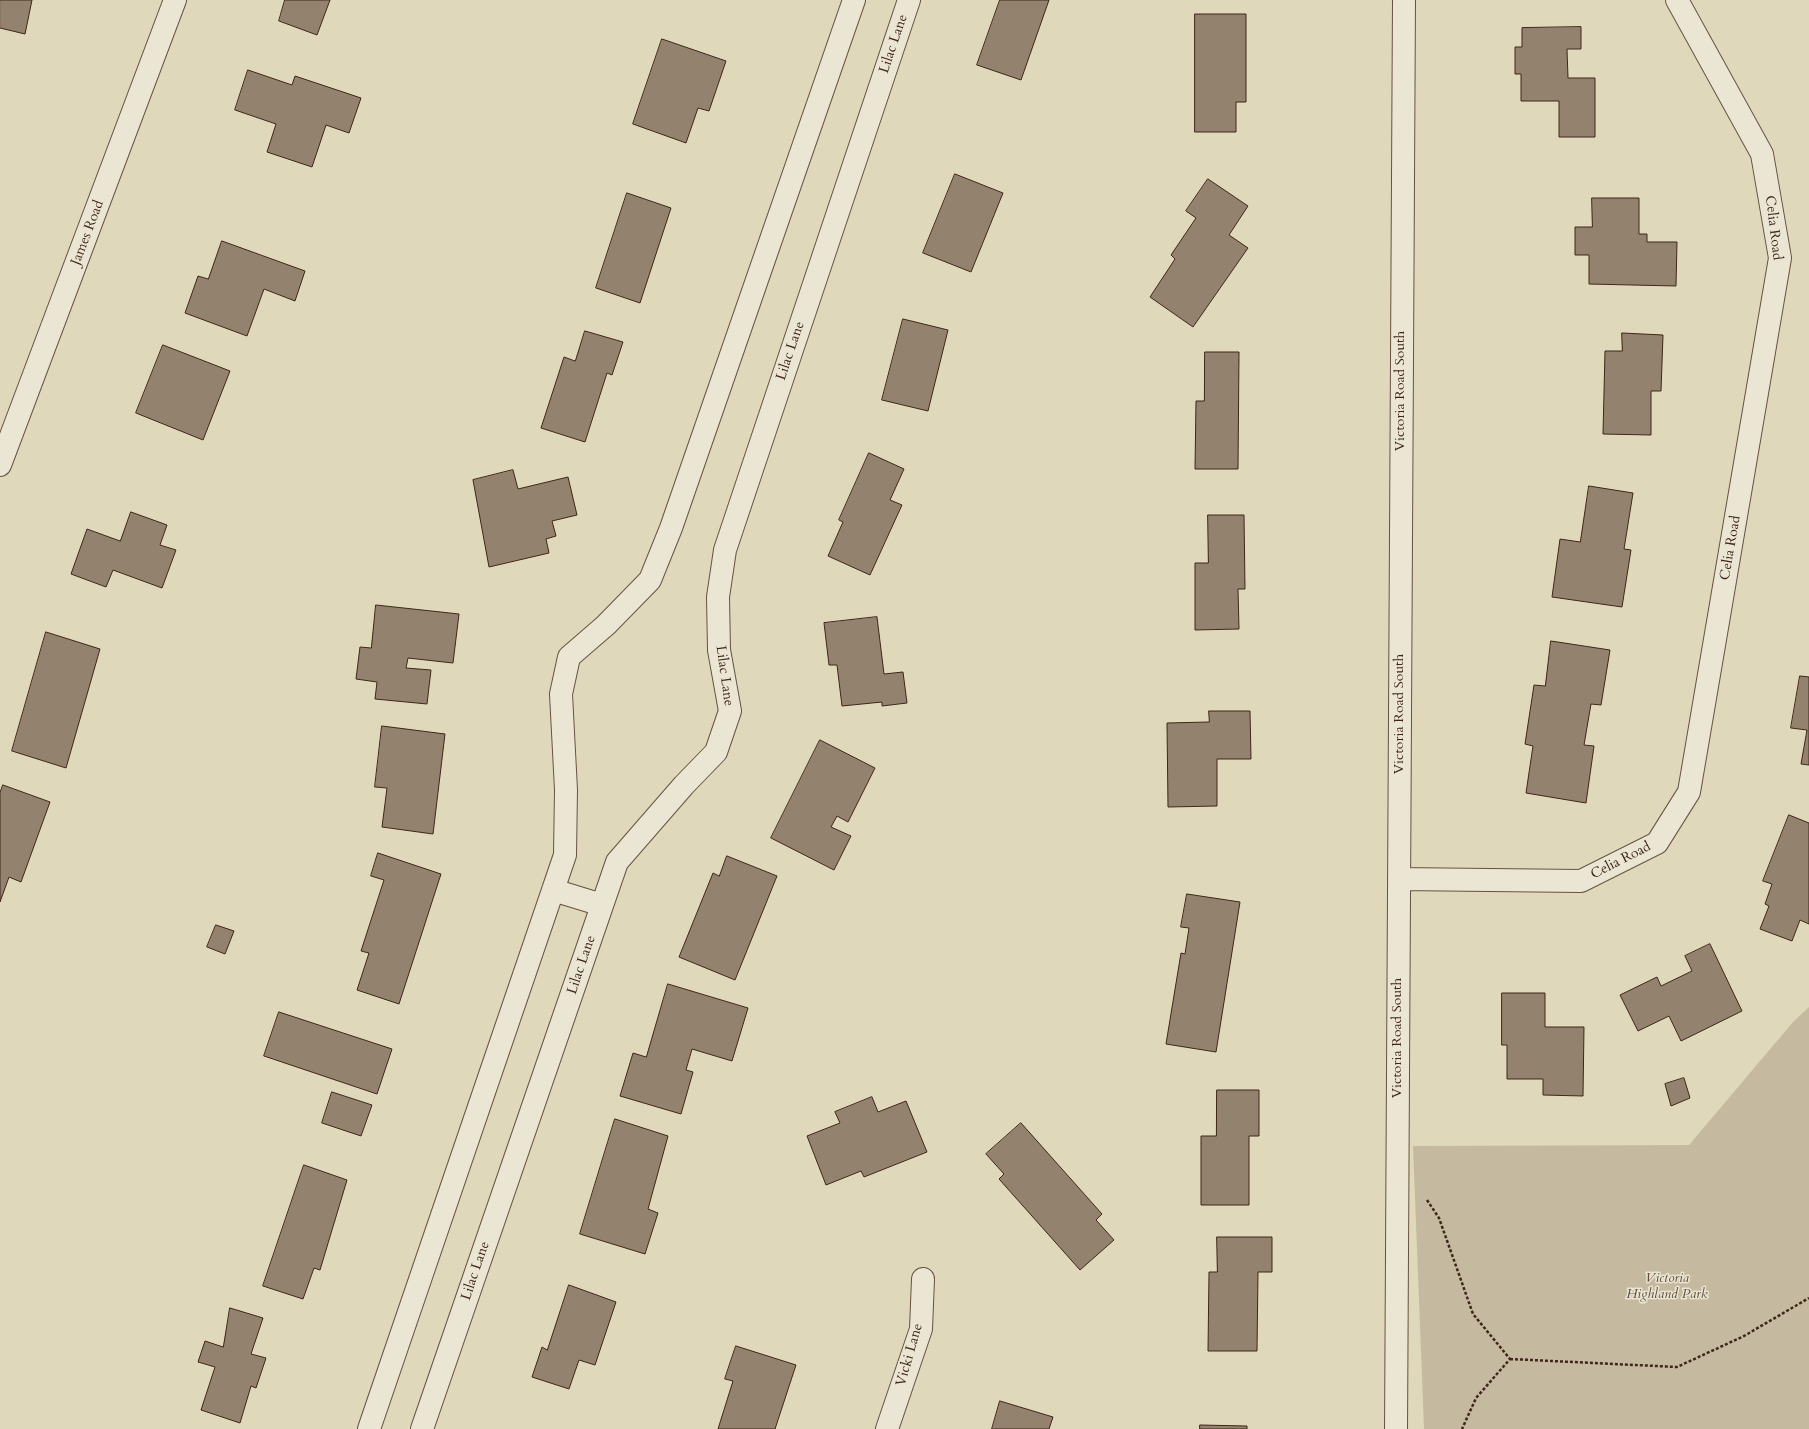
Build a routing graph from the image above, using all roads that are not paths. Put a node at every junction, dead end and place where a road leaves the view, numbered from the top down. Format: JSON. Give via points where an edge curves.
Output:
{"nodes":[{"id":1,"x":175,"y":0,"type":"edge"},
{"id":2,"x":854,"y":0,"type":"edge"},
{"id":3,"x":909,"y":0,"type":"edge"},
{"id":4,"x":1404,"y":0,"type":"edge"},
{"id":5,"x":1677,"y":0,"type":"edge"},
{"id":6,"x":0,"y":465,"type":"edge"},
{"id":7,"x":1399,"y":879,"type":"junction"},
{"id":8,"x":553,"y":890,"type":"junction"},
{"id":9,"x":602,"y":905,"type":"junction"},
{"id":10,"x":923,"y":1279,"type":"dead end"},
{"id":11,"x":369,"y":1429,"type":"edge"},
{"id":12,"x":422,"y":1429,"type":"edge"},
{"id":13,"x":887,"y":1429,"type":"edge"},
{"id":14,"x":1396,"y":1429,"type":"edge"}],
"edges":[{"from":1,"to":6,"type":"street","name":"James Road"},
{"from":2,"to":8,"type":"street","via":[[671,528],[650,580],[569,658],[561,694],[566,790],[565,854]]},
{"from":3,"to":9,"type":"street","name":"Lilac Lane","via":[[725,550],[718,596],[719,650],[730,711],[716,752],[684,784],[618,862]]},
{"from":4,"to":7,"type":"street","name":"Victoria Road South"},
{"from":5,"to":7,"type":"street","name":"Celia Road","via":[[1762,154],[1780,258],[1689,792],[1657,843],[1581,881]]},
{"from":7,"to":14,"type":"street","name":"Victoria Road South"},
{"from":8,"to":9,"type":"street"},
{"from":8,"to":11,"type":"street"},
{"from":9,"to":12,"type":"street","name":"Lilac Lane"},
{"from":10,"to":13,"type":"street","name":"Vicki Lane","via":[[920,1329]]}]}
